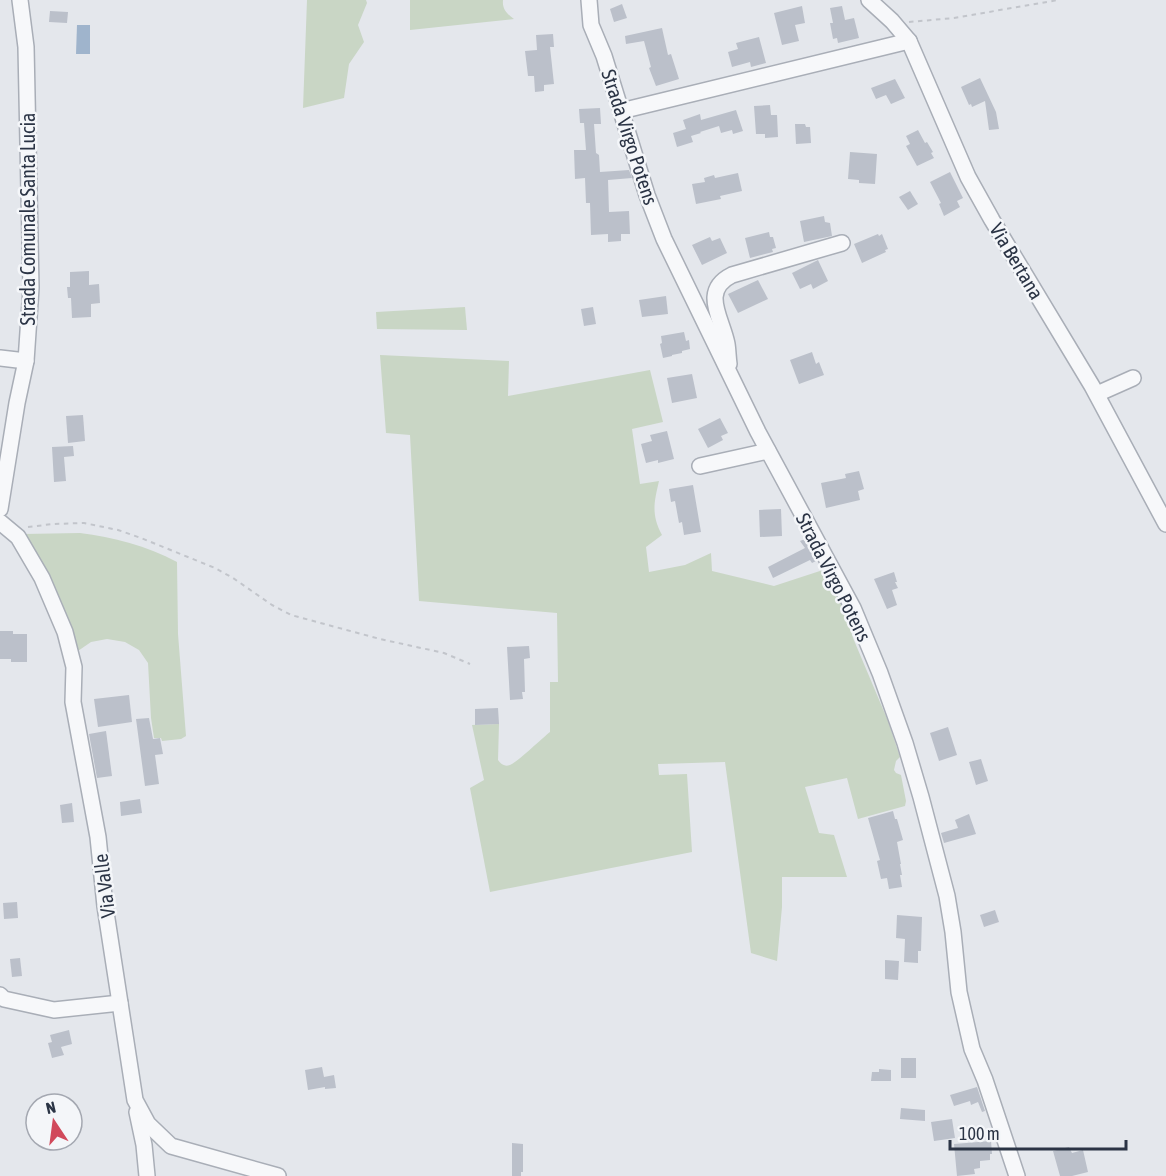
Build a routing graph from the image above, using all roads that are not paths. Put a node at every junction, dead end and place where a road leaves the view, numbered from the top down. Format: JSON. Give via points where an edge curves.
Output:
{"nodes":[{"id":1,"x":20,"y":0,"type":"edge"},
{"id":2,"x":589,"y":0,"type":"edge"},
{"id":3,"x":869,"y":0,"type":"edge"},
{"id":4,"x":909,"y":41,"type":"junction"},
{"id":5,"x":621,"y":111,"type":"junction"},
{"id":6,"x":842,"y":243,"type":"dead end"},
{"id":7,"x":0,"y":358,"type":"edge"},
{"id":8,"x":26,"y":361,"type":"junction"},
{"id":9,"x":729,"y":372,"type":"junction"},
{"id":10,"x":1133,"y":378,"type":"dead end"},
{"id":11,"x":1097,"y":394,"type":"junction"},
{"id":12,"x":768,"y":451,"type":"junction"},
{"id":13,"x":700,"y":466,"type":"dead end"},
{"id":14,"x":0,"y":509,"type":"edge"},
{"id":15,"x":1165,"y":520,"type":"edge"},
{"id":16,"x":0,"y":522,"type":"edge"},
{"id":17,"x":0,"y":995,"type":"edge"},
{"id":18,"x":120,"y":1003,"type":"junction"},
{"id":19,"x":135,"y":1100,"type":"junction"},
{"id":20,"x":147,"y":1176,"type":"edge"},
{"id":21,"x":278,"y":1176,"type":"edge"},
{"id":22,"x":1017,"y":1176,"type":"edge"}],
"edges":[{"from":1,"to":8,"type":"street","name":"Strada Comunale Santa Lucia","via":[[26,48],[31,288]]},
{"from":2,"to":5,"type":"street","name":"Strada Virgo Potens","via":[[591,25]]},
{"from":3,"to":4,"type":"street","name":"Via Bertana"},
{"from":4,"to":5,"type":"street"},
{"from":4,"to":11,"type":"street","name":"Via Bertana","via":[[968,177]]},
{"from":5,"to":9,"type":"street","name":"Strada Virgo Potens","via":[[656,220]]},
{"from":6,"to":9,"type":"street","via":[[732,275],[718,285],[715,301],[728,345]]},
{"from":7,"to":8,"type":"street"},
{"from":8,"to":14,"type":"street","name":"Strada Comunale Santa Lucia"},
{"from":9,"to":12,"type":"street","name":"Strada Virgo Potens"},
{"from":10,"to":11,"type":"street"},
{"from":11,"to":15,"type":"street","name":"Via Bertana"},
{"from":12,"to":13,"type":"street"},
{"from":12,"to":22,"type":"street","name":"Strada Virgo Potens","via":[[853,608],[905,743],[947,896],[959,992],[972,1048]]},
{"from":16,"to":18,"type":"street","name":"Via Valle","via":[[18,537],[42,579],[65,632],[74,667],[73,702],[98,837]]},
{"from":17,"to":18,"type":"street","via":[[54,1010]]},
{"from":18,"to":19,"type":"street","name":"Via Valle"},
{"from":19,"to":20,"type":"street"},
{"from":19,"to":21,"type":"street","name":"Via Valle","via":[[148,1124],[171,1146]]}]}
